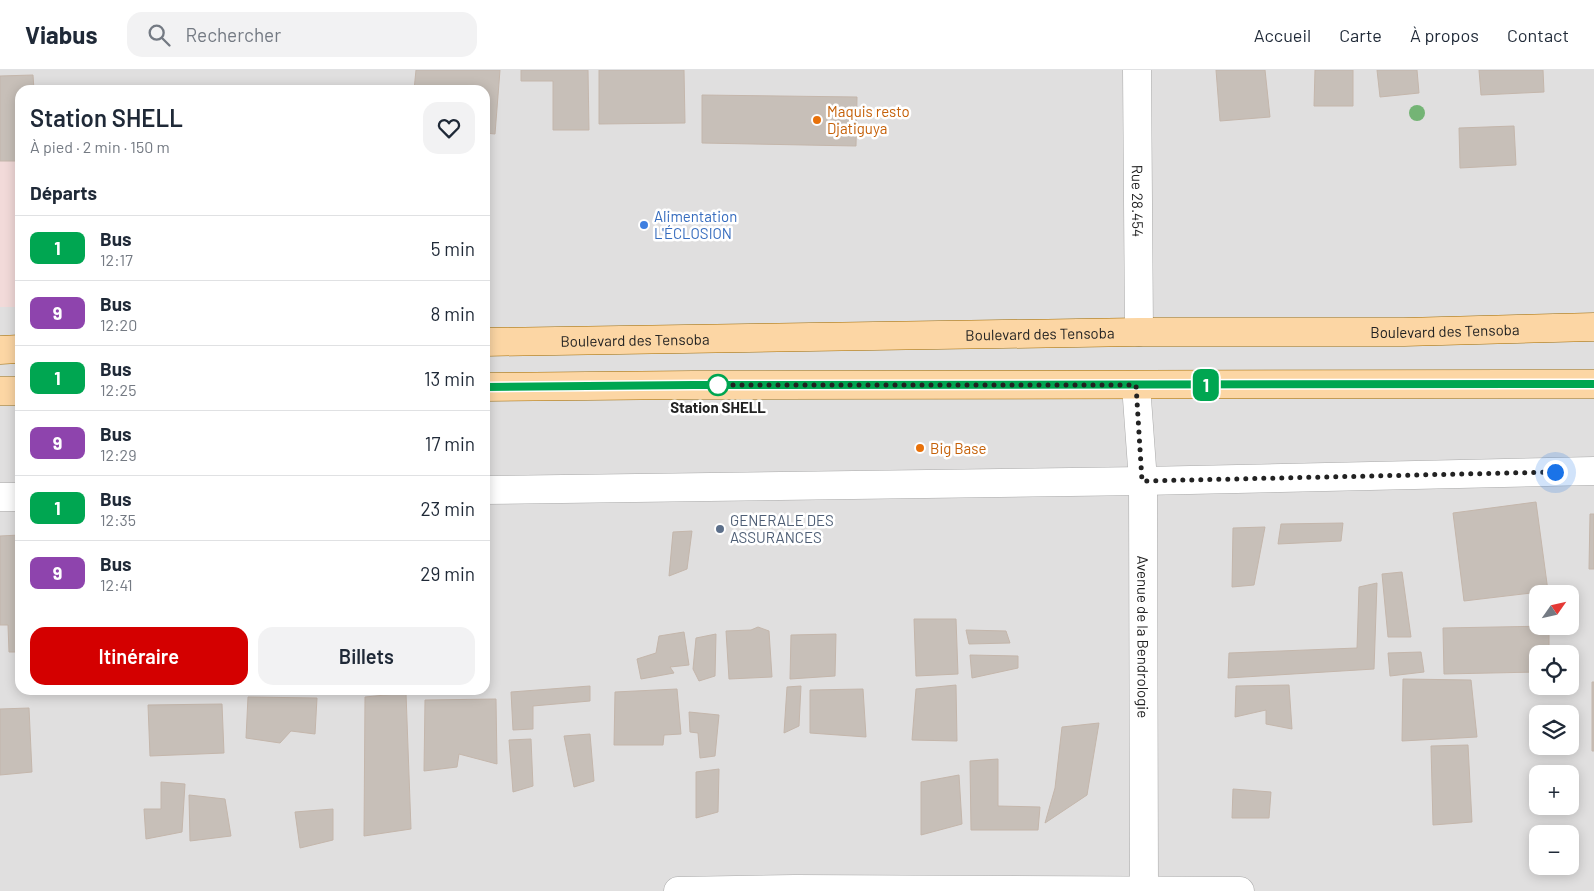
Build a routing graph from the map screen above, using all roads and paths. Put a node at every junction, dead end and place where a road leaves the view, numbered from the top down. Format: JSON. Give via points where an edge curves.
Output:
{"nodes":[{"id":1,"x":1137,"y":70,"type":"edge"},
{"id":2,"x":1594,"y":327,"type":"edge"},
{"id":3,"x":1139,"y":332,"type":"junction"},
{"id":4,"x":490,"y":342,"type":"edge"},
{"id":5,"x":15,"y":349,"type":"edge"},
{"id":6,"x":0,"y":350,"type":"edge"},
{"id":7,"x":1594,"y":384,"type":"edge"},
{"id":8,"x":1136,"y":385,"type":"junction"},
{"id":9,"x":490,"y":387,"type":"edge"},
{"id":10,"x":0,"y":391,"type":"edge"},
{"id":11,"x":15,"y":391,"type":"edge"},
{"id":12,"x":1594,"y":471,"type":"edge"},
{"id":13,"x":1142,"y":481,"type":"junction"},
{"id":14,"x":490,"y":490,"type":"edge"},
{"id":15,"x":0,"y":497,"type":"edge"},
{"id":16,"x":15,"y":497,"type":"edge"},
{"id":17,"x":795,"y":890,"type":"edge"},
{"id":18,"x":678,"y":891,"type":"edge"},
{"id":19,"x":1144,"y":891,"type":"edge"},
{"id":20,"x":1240,"y":891,"type":"edge"}],
"edges":[{"from":1,"to":3,"type":"street","name":"Rue 28.454"},
{"from":2,"to":3,"type":"main road","name":"Boulevard des Tensoba","via":[[1404,332]]},
{"from":3,"to":4,"type":"main road","name":"Boulevard des Tensoba"},
{"from":5,"to":6,"type":"main road"},
{"from":7,"to":8,"type":"main road"},
{"from":8,"to":9,"type":"main road"},
{"from":8,"to":13,"type":"street","name":"Avenue de la Bendrologie"},
{"from":10,"to":11,"type":"main road"},
{"from":12,"to":13,"type":"street"},
{"from":13,"to":14,"type":"street"},
{"from":13,"to":19,"type":"street","name":"Avenue de la Bendrologie"},
{"from":15,"to":16,"type":"street"},
{"from":17,"to":18,"type":"street"},
{"from":17,"to":19,"type":"street"},
{"from":19,"to":20,"type":"street"}]}
